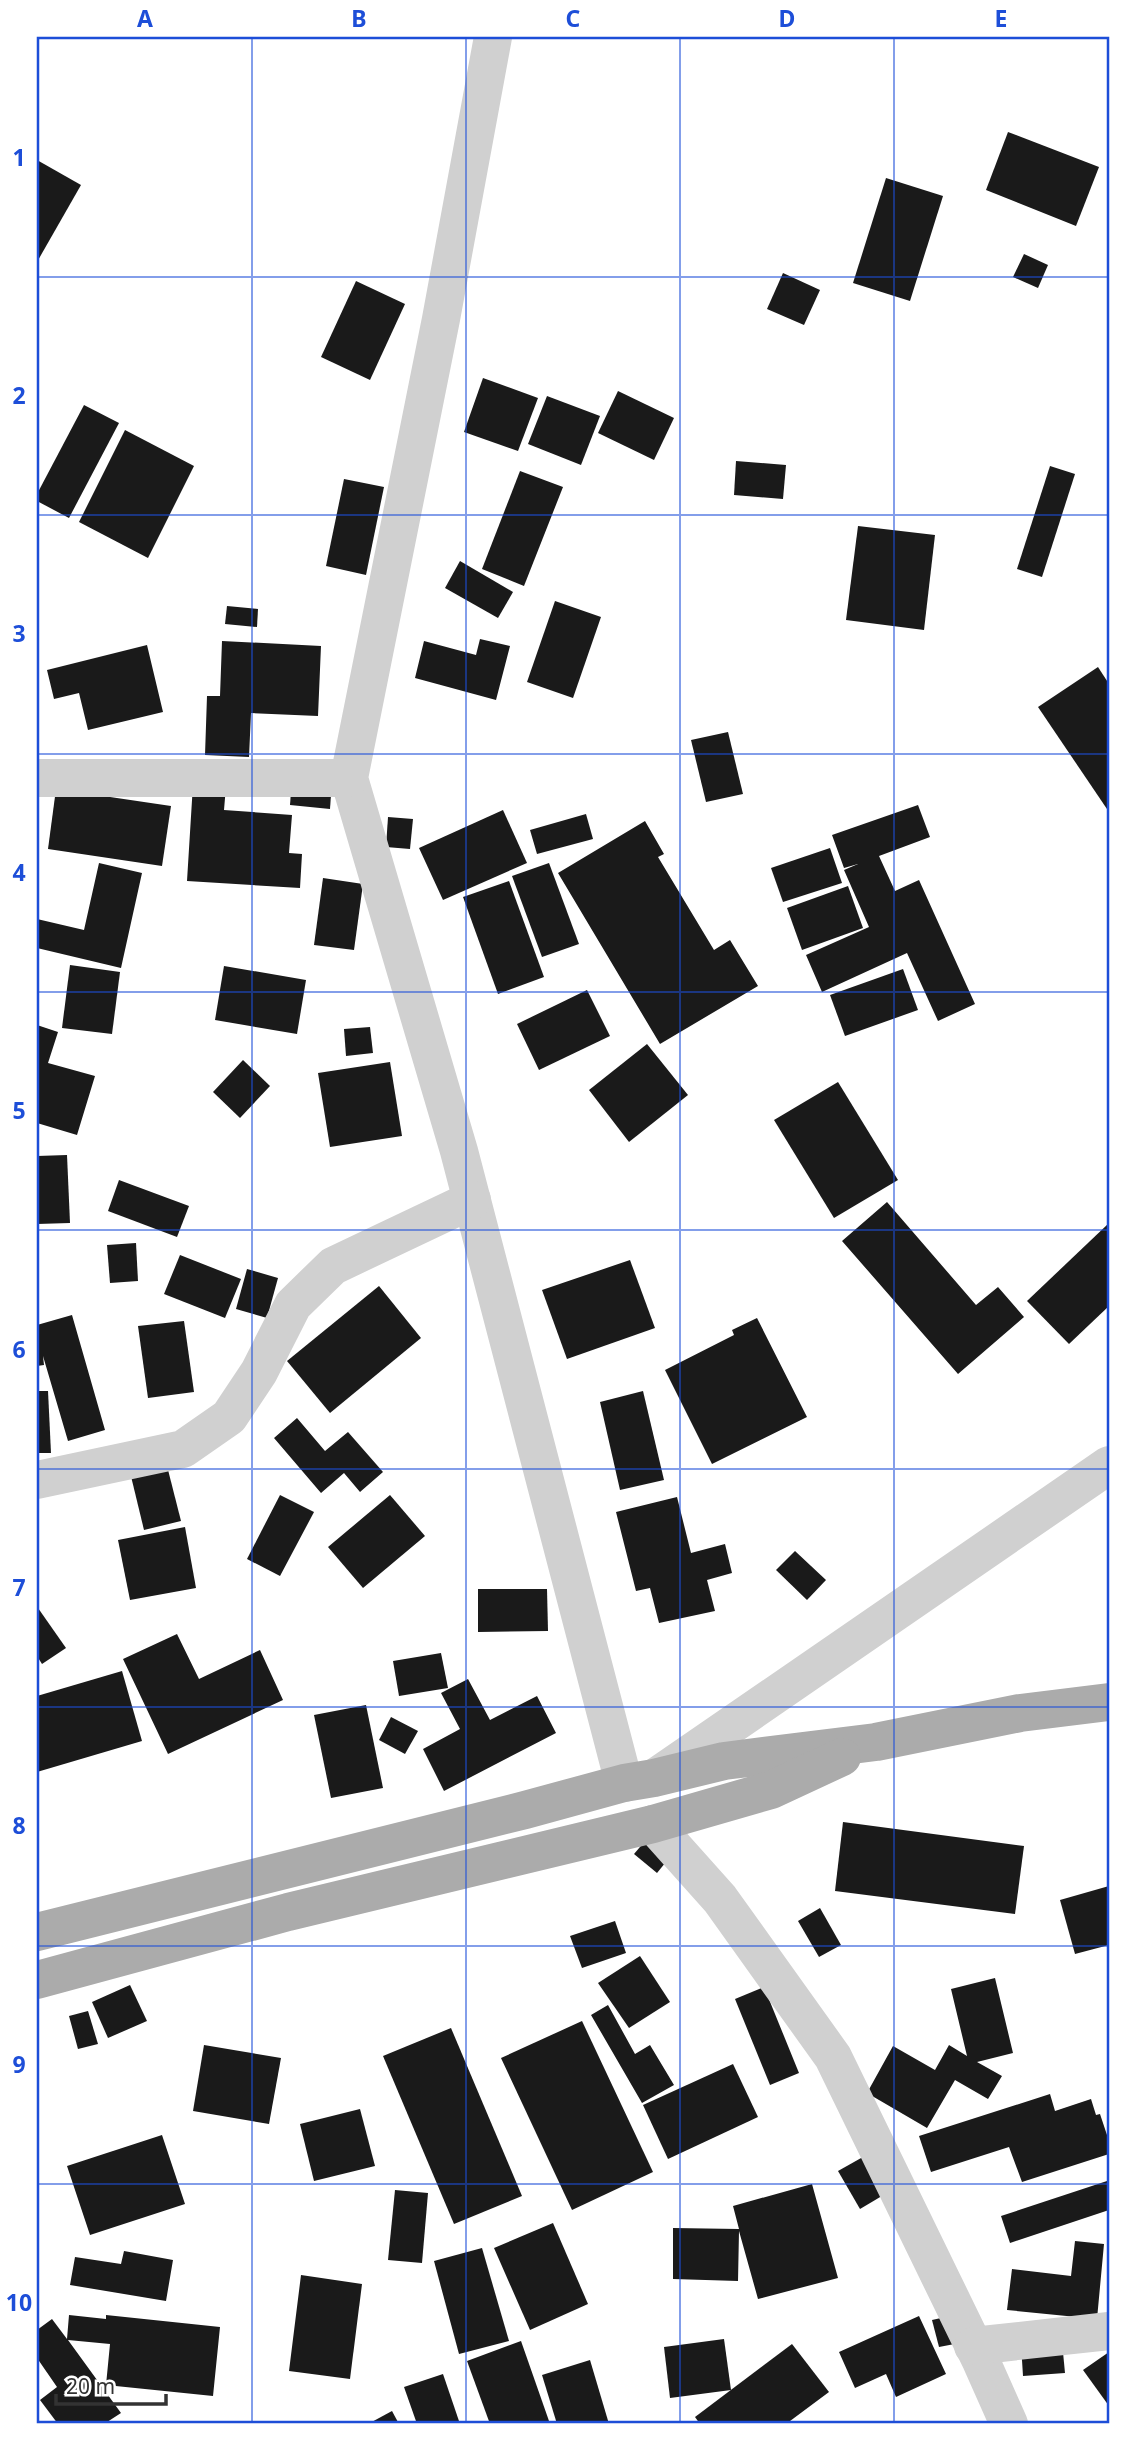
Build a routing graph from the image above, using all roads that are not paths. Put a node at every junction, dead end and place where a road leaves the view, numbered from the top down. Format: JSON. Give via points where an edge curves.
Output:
{"nodes":[{"id":1,"x":493,"y":37,"type":"edge"},
{"id":2,"x":37,"y":778,"type":"edge"},
{"id":3,"x":349,"y":778,"type":"junction"},
{"id":4,"x":472,"y":1200,"type":"junction"},
{"id":5,"x":1109,"y":1465,"type":"edge"},
{"id":6,"x":37,"y":1480,"type":"edge"},
{"id":7,"x":1109,"y":1702,"type":"edge"},
{"id":8,"x":876,"y":1742,"type":"junction"},
{"id":9,"x":639,"y":1781,"type":"junction"},
{"id":10,"x":653,"y":1824,"type":"junction"},
{"id":11,"x":37,"y":1932,"type":"edge"},
{"id":12,"x":37,"y":1980,"type":"edge"},
{"id":13,"x":1109,"y":2331,"type":"edge"},
{"id":14,"x":973,"y":2346,"type":"junction"},
{"id":15,"x":1009,"y":2424,"type":"edge"}],
"edges":[{"from":1,"to":3,"type":"street"},
{"from":2,"to":3,"type":"street"},
{"from":3,"to":4,"type":"street"},
{"from":4,"to":6,"type":"street","via":[[332,1266],[293,1305],[259,1372],[229,1417],[183,1449]]},
{"from":4,"to":9,"type":"street"},
{"from":5,"to":9,"type":"street"},
{"from":7,"to":8,"type":"main road","via":[[1020,1713]]},
{"from":8,"to":9,"type":"main road","via":[[724,1761]]},
{"from":8,"to":10,"type":"main road","via":[[771,1790]]},
{"from":9,"to":11,"type":"main road"},
{"from":10,"to":12,"type":"main road","via":[[288,1912]]},
{"from":10,"to":14,"type":"street","via":[[720,1899],[833,2057]]},
{"from":13,"to":14,"type":"street"},
{"from":14,"to":15,"type":"street"}]}
